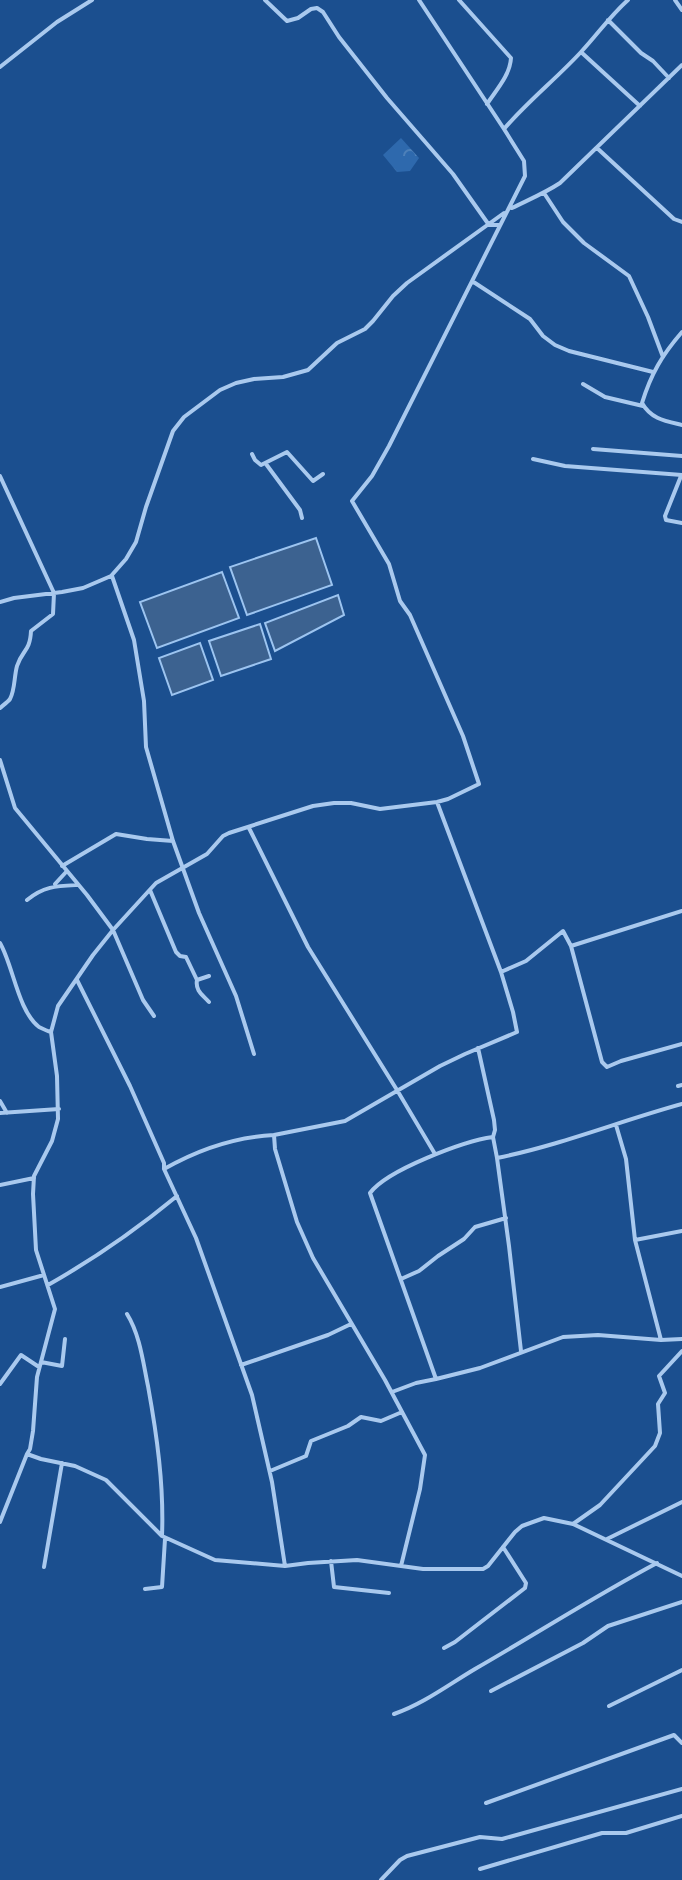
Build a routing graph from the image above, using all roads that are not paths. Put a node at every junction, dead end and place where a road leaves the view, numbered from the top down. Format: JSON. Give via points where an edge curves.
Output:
{"nodes":[{"id":1,"x":265,"y":0,"type":"edge"},
{"id":2,"x":419,"y":0,"type":"edge"},
{"id":3,"x":459,"y":0,"type":"edge"},
{"id":4,"x":628,"y":0,"type":"edge"},
{"id":5,"x":675,"y":0,"type":"edge"},
{"id":6,"x":88,"y":1,"type":"edge"},
{"id":7,"x":682,"y":10,"type":"edge"},
{"id":8,"x":608,"y":20,"type":"junction"},
{"id":9,"x":581,"y":52,"type":"junction"},
{"id":10,"x":682,"y":65,"type":"edge"},
{"id":11,"x":0,"y":67,"type":"edge"},
{"id":12,"x":669,"y":78,"type":"junction"},
{"id":13,"x":487,"y":104,"type":"junction"},
{"id":14,"x":640,"y":106,"type":"junction"},
{"id":15,"x":504,"y":129,"type":"junction"},
{"id":16,"x":597,"y":148,"type":"junction"},
{"id":17,"x":544,"y":193,"type":"junction"},
{"id":18,"x":509,"y":210,"type":"junction"},
{"id":19,"x":682,"y":222,"type":"edge"},
{"id":20,"x":489,"y":225,"type":"junction"},
{"id":21,"x":500,"y":225,"type":"junction"},
{"id":22,"x":472,"y":281,"type":"junction"},
{"id":23,"x":682,"y":332,"type":"edge"},
{"id":24,"x":663,"y":357,"type":"junction"},
{"id":25,"x":653,"y":372,"type":"junction"},
{"id":26,"x":583,"y":384,"type":"dead end"},
{"id":27,"x":643,"y":406,"type":"junction"},
{"id":28,"x":682,"y":425,"type":"edge"},
{"id":29,"x":593,"y":449,"type":"dead end"},
{"id":30,"x":252,"y":454,"type":"dead end"},
{"id":31,"x":682,"y":456,"type":"edge"},
{"id":32,"x":533,"y":459,"type":"dead end"},
{"id":33,"x":266,"y":464,"type":"junction"},
{"id":34,"x":323,"y":474,"type":"dead end"},
{"id":35,"x":682,"y":474,"type":"edge"},
{"id":36,"x":0,"y":476,"type":"edge"},
{"id":37,"x":302,"y":518,"type":"dead end"},
{"id":38,"x":682,"y":523,"type":"edge"},
{"id":39,"x":111,"y":576,"type":"junction"},
{"id":40,"x":54,"y":593,"type":"junction"},
{"id":41,"x":0,"y":602,"type":"edge"},
{"id":42,"x":0,"y":708,"type":"edge"},
{"id":43,"x":0,"y":760,"type":"edge"},
{"id":44,"x":437,"y":802,"type":"junction"},
{"id":45,"x":249,"y":828,"type":"junction"},
{"id":46,"x":173,"y":841,"type":"junction"},
{"id":47,"x":62,"y":866,"type":"junction"},
{"id":48,"x":182,"y":869,"type":"junction"},
{"id":49,"x":67,"y":871,"type":"junction"},
{"id":50,"x":78,"y":885,"type":"junction"},
{"id":51,"x":49,"y":888,"type":"junction"},
{"id":52,"x":150,"y":890,"type":"junction"},
{"id":53,"x":27,"y":900,"type":"dead end"},
{"id":54,"x":682,"y":911,"type":"edge"},
{"id":55,"x":113,"y":930,"type":"junction"},
{"id":56,"x":0,"y":943,"type":"edge"},
{"id":57,"x":571,"y":946,"type":"junction"},
{"id":58,"x":501,"y":972,"type":"junction"},
{"id":59,"x":209,"y":976,"type":"dead end"},
{"id":60,"x":76,"y":979,"type":"junction"},
{"id":61,"x":197,"y":980,"type":"junction"},
{"id":62,"x":209,"y":1002,"type":"dead end"},
{"id":63,"x":154,"y":1016,"type":"dead end"},
{"id":64,"x":51,"y":1032,"type":"junction"},
{"id":65,"x":682,"y":1044,"type":"edge"},
{"id":66,"x":478,"y":1048,"type":"junction"},
{"id":67,"x":254,"y":1054,"type":"dead end"},
{"id":68,"x":397,"y":1090,"type":"junction"},
{"id":69,"x":0,"y":1101,"type":"edge"},
{"id":70,"x":682,"y":1104,"type":"edge"},
{"id":71,"x":59,"y":1109,"type":"junction"},
{"id":72,"x":0,"y":1113,"type":"edge"},
{"id":73,"x":7,"y":1113,"type":"junction"},
{"id":74,"x":616,"y":1125,"type":"junction"},
{"id":75,"x":274,"y":1135,"type":"junction"},
{"id":76,"x":493,"y":1137,"type":"junction"},
{"id":77,"x":435,"y":1154,"type":"junction"},
{"id":78,"x":497,"y":1158,"type":"junction"},
{"id":79,"x":164,"y":1169,"type":"junction"},
{"id":80,"x":34,"y":1178,"type":"junction"},
{"id":81,"x":0,"y":1185,"type":"edge"},
{"id":82,"x":177,"y":1196,"type":"junction"},
{"id":83,"x":506,"y":1218,"type":"junction"},
{"id":84,"x":682,"y":1231,"type":"edge"},
{"id":85,"x":635,"y":1240,"type":"junction"},
{"id":86,"x":44,"y":1275,"type":"junction"},
{"id":87,"x":401,"y":1279,"type":"junction"},
{"id":88,"x":48,"y":1285,"type":"junction"},
{"id":89,"x":0,"y":1287,"type":"edge"},
{"id":90,"x":127,"y":1314,"type":"dead end"},
{"id":91,"x":351,"y":1324,"type":"junction"},
{"id":92,"x":65,"y":1339,"type":"dead end"},
{"id":93,"x":682,"y":1339,"type":"edge"},
{"id":94,"x":661,"y":1340,"type":"junction"},
{"id":95,"x":521,"y":1351,"type":"junction"},
{"id":96,"x":682,"y":1351,"type":"edge"},
{"id":97,"x":40,"y":1364,"type":"junction"},
{"id":98,"x":240,"y":1365,"type":"junction"},
{"id":99,"x":436,"y":1379,"type":"junction"},
{"id":100,"x":0,"y":1384,"type":"edge"},
{"id":101,"x":392,"y":1392,"type":"junction"},
{"id":102,"x":402,"y":1412,"type":"junction"},
{"id":103,"x":27,"y":1454,"type":"junction"},
{"id":104,"x":62,"y":1463,"type":"junction"},
{"id":105,"x":270,"y":1471,"type":"junction"},
{"id":106,"x":682,"y":1502,"type":"edge"},
{"id":107,"x":0,"y":1522,"type":"edge"},
{"id":108,"x":573,"y":1524,"type":"junction"},
{"id":109,"x":164,"y":1537,"type":"junction"},
{"id":110,"x":607,"y":1539,"type":"junction"},
{"id":111,"x":503,"y":1547,"type":"junction"},
{"id":112,"x":331,"y":1561,"type":"junction"},
{"id":113,"x":657,"y":1563,"type":"junction"},
{"id":114,"x":285,"y":1566,"type":"junction"},
{"id":115,"x":401,"y":1566,"type":"junction"},
{"id":116,"x":44,"y":1567,"type":"dead end"},
{"id":117,"x":682,"y":1576,"type":"edge"},
{"id":118,"x":145,"y":1589,"type":"dead end"},
{"id":119,"x":389,"y":1593,"type":"dead end"},
{"id":120,"x":682,"y":1602,"type":"edge"},
{"id":121,"x":444,"y":1648,"type":"dead end"},
{"id":122,"x":682,"y":1670,"type":"edge"},
{"id":123,"x":491,"y":1691,"type":"dead end"},
{"id":124,"x":609,"y":1706,"type":"dead end"},
{"id":125,"x":394,"y":1714,"type":"dead end"},
{"id":126,"x":682,"y":1743,"type":"edge"},
{"id":127,"x":682,"y":1789,"type":"edge"},
{"id":128,"x":486,"y":1803,"type":"dead end"},
{"id":129,"x":682,"y":1816,"type":"edge"},
{"id":130,"x":480,"y":1869,"type":"dead end"},
{"id":131,"x":381,"y":1880,"type":"edge"}],
"edges":[{"from":1,"to":20,"type":"street","via":[[287,21],[311,9],[323,12]]},
{"from":2,"to":13,"type":"street"},
{"from":3,"to":13,"type":"street","via":[[511,58]]},
{"from":4,"to":8,"type":"street"},
{"from":5,"to":7,"type":"street"},
{"from":6,"to":11,"type":"street"},
{"from":8,"to":9,"type":"street"},
{"from":8,"to":12,"type":"street"},
{"from":9,"to":14,"type":"street"},
{"from":9,"to":15,"type":"street"},
{"from":10,"to":12,"type":"street"},
{"from":12,"to":14,"type":"street"},
{"from":13,"to":15,"type":"street"},
{"from":14,"to":16,"type":"street"},
{"from":15,"to":18,"type":"street","via":[[526,169]]},
{"from":16,"to":17,"type":"street"},
{"from":16,"to":19,"type":"street"},
{"from":17,"to":18,"type":"street"},
{"from":17,"to":24,"type":"street","via":[[584,243],[629,276]]},
{"from":18,"to":20,"type":"street"},
{"from":18,"to":21,"type":"street"},
{"from":20,"to":21,"type":"street"},
{"from":20,"to":39,"type":"street","via":[[407,283],[365,329],[337,343],[308,370],[236,383],[184,417],[173,431],[136,542]]},
{"from":21,"to":22,"type":"street"},
{"from":22,"to":25,"type":"street","via":[[530,319],[555,345]]},
{"from":22,"to":44,"type":"street","via":[[389,446],[352,501],[389,564],[400,601],[479,779],[473,788]]},
{"from":23,"to":24,"type":"street"},
{"from":24,"to":25,"type":"street"},
{"from":25,"to":27,"type":"street"},
{"from":26,"to":27,"type":"street","via":[[605,397]]},
{"from":27,"to":28,"type":"street","via":[[660,420]]},
{"from":29,"to":31,"type":"street"},
{"from":30,"to":33,"type":"street"},
{"from":32,"to":35,"type":"street"},
{"from":33,"to":34,"type":"street","via":[[287,452],[313,481]]},
{"from":33,"to":37,"type":"street"},
{"from":35,"to":38,"type":"street","via":[[665,516]]},
{"from":36,"to":40,"type":"street"},
{"from":39,"to":40,"type":"street"},
{"from":39,"to":46,"type":"street","via":[[134,640],[146,747]]},
{"from":40,"to":41,"type":"street"},
{"from":40,"to":42,"type":"street","via":[[53,614],[32,628],[9,700]]},
{"from":43,"to":47,"type":"street","via":[[15,808]]},
{"from":44,"to":45,"type":"street","via":[[380,809],[323,804]]},
{"from":44,"to":58,"type":"street"},
{"from":45,"to":48,"type":"street","via":[[223,836]]},
{"from":45,"to":68,"type":"street","via":[[308,947]]},
{"from":46,"to":47,"type":"street","via":[[116,834]]},
{"from":46,"to":48,"type":"street"},
{"from":47,"to":49,"type":"street"},
{"from":48,"to":52,"type":"street"},
{"from":48,"to":67,"type":"street","via":[[236,996]]},
{"from":49,"to":50,"type":"street"},
{"from":49,"to":51,"type":"street"},
{"from":50,"to":51,"type":"street"},
{"from":50,"to":55,"type":"street"},
{"from":51,"to":53,"type":"street"},
{"from":52,"to":55,"type":"street"},
{"from":52,"to":61,"type":"street","via":[[176,952],[186,957]]},
{"from":54,"to":57,"type":"street"},
{"from":55,"to":60,"type":"street"},
{"from":55,"to":63,"type":"street"},
{"from":56,"to":64,"type":"street","via":[[26,1009],[37,1025]]},
{"from":57,"to":58,"type":"street","via":[[563,931],[526,961]]},
{"from":57,"to":65,"type":"street","via":[[605,1066]]},
{"from":58,"to":66,"type":"street","via":[[517,1032]]},
{"from":59,"to":61,"type":"street"},
{"from":60,"to":64,"type":"street","via":[[58,1006]]},
{"from":60,"to":79,"type":"street","via":[[130,1086]]},
{"from":61,"to":62,"type":"street"},
{"from":64,"to":71,"type":"street"},
{"from":66,"to":68,"type":"street"},
{"from":66,"to":76,"type":"street"},
{"from":68,"to":75,"type":"street","via":[[345,1121]]},
{"from":68,"to":77,"type":"street"},
{"from":69,"to":73,"type":"street"},
{"from":70,"to":74,"type":"street"},
{"from":71,"to":73,"type":"street"},
{"from":71,"to":80,"type":"street","via":[[52,1141]]},
{"from":72,"to":73,"type":"street"},
{"from":74,"to":78,"type":"street"},
{"from":74,"to":85,"type":"street","via":[[626,1159]]},
{"from":75,"to":79,"type":"street","via":[[207,1148]]},
{"from":75,"to":91,"type":"street","via":[[297,1222]]},
{"from":76,"to":77,"type":"street"},
{"from":76,"to":78,"type":"street"},
{"from":77,"to":87,"type":"street","via":[[370,1193]]},
{"from":78,"to":83,"type":"street"},
{"from":79,"to":82,"type":"street"},
{"from":80,"to":81,"type":"street"},
{"from":80,"to":86,"type":"street","via":[[36,1250]]},
{"from":82,"to":88,"type":"street"},
{"from":82,"to":98,"type":"street"},
{"from":83,"to":87,"type":"street","via":[[475,1227]]},
{"from":83,"to":95,"type":"street"},
{"from":84,"to":85,"type":"street"},
{"from":85,"to":94,"type":"street"},
{"from":86,"to":88,"type":"street"},
{"from":86,"to":89,"type":"street"},
{"from":87,"to":99,"type":"street"},
{"from":88,"to":97,"type":"street","via":[[55,1309]]},
{"from":90,"to":109,"type":"street","via":[[145,1368],[157,1439]]},
{"from":91,"to":98,"type":"street"},
{"from":91,"to":101,"type":"street"},
{"from":92,"to":97,"type":"street","via":[[62,1366]]},
{"from":93,"to":94,"type":"street"},
{"from":94,"to":95,"type":"street","via":[[578,1335]]},
{"from":95,"to":99,"type":"street"},
{"from":96,"to":108,"type":"street","via":[[659,1376],[665,1393],[658,1404],[660,1433],[655,1446],[600,1505]]},
{"from":97,"to":100,"type":"street","via":[[21,1355]]},
{"from":97,"to":103,"type":"street"},
{"from":98,"to":105,"type":"street"},
{"from":99,"to":101,"type":"street"},
{"from":101,"to":102,"type":"street"},
{"from":102,"to":105,"type":"street","via":[[381,1421],[357,1419],[311,1441],[306,1456]]},
{"from":102,"to":115,"type":"street","via":[[426,1458]]},
{"from":103,"to":104,"type":"street"},
{"from":103,"to":107,"type":"street"},
{"from":104,"to":109,"type":"street","via":[[106,1480]]},
{"from":104,"to":116,"type":"street"},
{"from":105,"to":114,"type":"street"},
{"from":106,"to":110,"type":"street"},
{"from":108,"to":110,"type":"street"},
{"from":108,"to":111,"type":"street","via":[[532,1521]]},
{"from":109,"to":114,"type":"street","via":[[215,1560]]},
{"from":109,"to":118,"type":"street","via":[[162,1587]]},
{"from":110,"to":113,"type":"street"},
{"from":111,"to":115,"type":"street","via":[[483,1569]]},
{"from":111,"to":121,"type":"street","via":[[525,1588]]},
{"from":112,"to":114,"type":"street"},
{"from":112,"to":115,"type":"street"},
{"from":112,"to":119,"type":"street","via":[[334,1587]]},
{"from":113,"to":117,"type":"street"},
{"from":113,"to":125,"type":"street","via":[[415,1707]]},
{"from":120,"to":123,"type":"street","via":[[608,1626]]},
{"from":122,"to":124,"type":"street"},
{"from":126,"to":128,"type":"street","via":[[674,1735]]},
{"from":127,"to":131,"type":"street","via":[[502,1839],[480,1837],[407,1856]]},
{"from":129,"to":130,"type":"street"}]}
